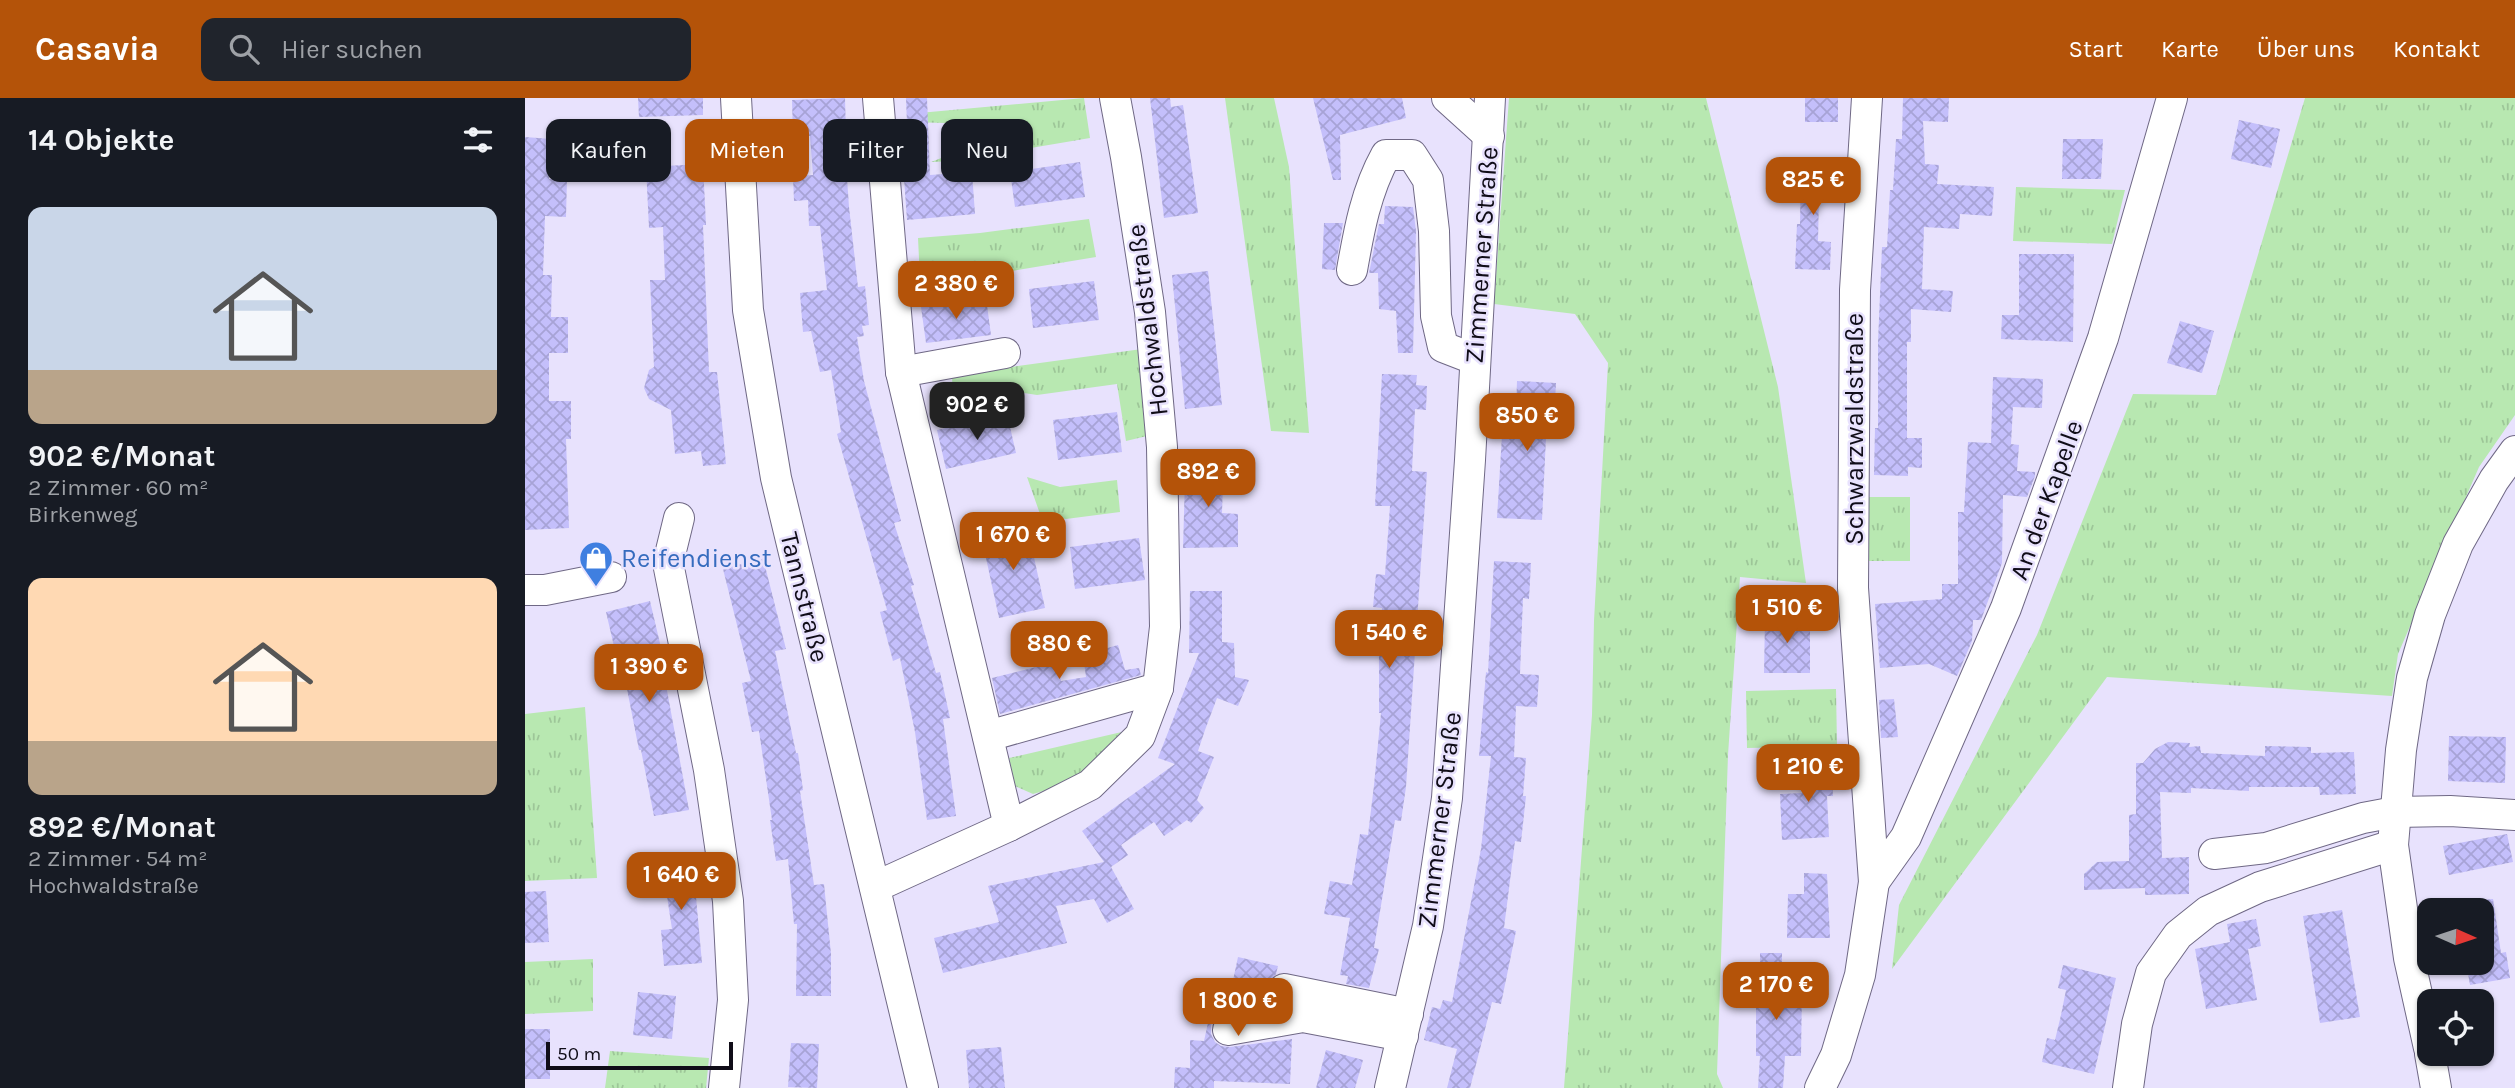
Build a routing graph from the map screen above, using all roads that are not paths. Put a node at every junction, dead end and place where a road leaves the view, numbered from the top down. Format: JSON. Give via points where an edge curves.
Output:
{"nodes":[{"id":1,"x":736,"y":98,"type":"edge"},
{"id":2,"x":879,"y":98,"type":"edge"},
{"id":3,"x":1115,"y":98,"type":"edge"},
{"id":4,"x":1447,"y":98,"type":"edge"},
{"id":5,"x":1490,"y":98,"type":"edge"},
{"id":6,"x":1867,"y":98,"type":"edge"},
{"id":7,"x":2172,"y":98,"type":"edge"},
{"id":8,"x":1489,"y":136,"type":"junction"},
{"id":9,"x":1352,"y":270,"type":"dead end"},
{"id":10,"x":1005,"y":353,"type":"dead end"},
{"id":11,"x":1474,"y":359,"type":"junction"},
{"id":12,"x":901,"y":372,"type":"junction"},
{"id":13,"x":2515,"y":451,"type":"edge"},
{"id":14,"x":679,"y":518,"type":"dead end"},
{"id":15,"x":611,"y":578,"type":"dead end"},
{"id":16,"x":525,"y":590,"type":"edge"},
{"id":17,"x":1158,"y":688,"type":"junction"},
{"id":18,"x":988,"y":736,"type":"junction"},
{"id":19,"x":2395,"y":812,"type":"junction"},
{"id":20,"x":2515,"y":815,"type":"edge"},
{"id":21,"x":1009,"y":826,"type":"junction"},
{"id":22,"x":2393,"y":845,"type":"junction"},
{"id":23,"x":2214,"y":854,"type":"dead end"},
{"id":24,"x":1874,"y":882,"type":"junction"},
{"id":25,"x":875,"y":887,"type":"junction"},
{"id":26,"x":1284,"y":989,"type":"dead end"},
{"id":27,"x":2417,"y":995,"type":"edge"},
{"id":28,"x":1406,"y":1025,"type":"junction"},
{"id":29,"x":1228,"y":1030,"type":"dead end"},
{"id":30,"x":2432,"y":1066,"type":"edge"},
{"id":31,"x":724,"y":1088,"type":"edge"},
{"id":32,"x":923,"y":1088,"type":"edge"},
{"id":33,"x":1389,"y":1088,"type":"edge"},
{"id":34,"x":1819,"y":1088,"type":"edge"},
{"id":35,"x":2128,"y":1088,"type":"edge"},
{"id":36,"x":2437,"y":1088,"type":"edge"}],
"edges":[{"from":1,"to":25,"type":"street","name":"Tannstraße","via":[[748,310],[776,478]]},
{"from":2,"to":12,"type":"street"},
{"from":3,"to":17,"type":"street","name":"Hochwaldstraße","via":[[1150,312],[1162,447],[1165,626]]},
{"from":4,"to":8,"type":"street"},
{"from":5,"to":8,"type":"street","name":"Zimmerner Straße"},
{"from":6,"to":24,"type":"street","name":"Schwarzwaldstraße","via":[[1855,290],[1853,588]]},
{"from":7,"to":24,"type":"street","name":"An der Kapelle","via":[[2103,338],[2006,608],[1906,837]]},
{"from":8,"to":11,"type":"street","name":"Zimmerner Straße"},
{"from":9,"to":11,"type":"street","via":[[1375,174],[1385,155],[1412,155],[1428,180],[1436,316],[1443,347]]},
{"from":10,"to":12,"type":"street"},
{"from":11,"to":28,"type":"street","name":"Zimmerner Straße","via":[[1447,798],[1428,926]]},
{"from":12,"to":18,"type":"street"},
{"from":13,"to":19,"type":"street","via":[[2458,544],[2430,615],[2412,678]]},
{"from":14,"to":31,"type":"street","via":[[668,563],[709,770],[727,901],[733,1000]]},
{"from":15,"to":16,"type":"street"},
{"from":17,"to":18,"type":"street"},
{"from":17,"to":21,"type":"street","name":"Hochwaldstraße","via":[[1140,736],[1090,785]]},
{"from":18,"to":21,"type":"street"},
{"from":19,"to":20,"type":"street"},
{"from":19,"to":22,"type":"street"},
{"from":19,"to":23,"type":"street","via":[[2266,848]]},
{"from":21,"to":25,"type":"street","name":"Hochwaldstraße"},
{"from":22,"to":27,"type":"street"},
{"from":22,"to":35,"type":"street","via":[[2260,887],[2208,911],[2178,935],[2151,973],[2137,1024]]},
{"from":24,"to":34,"type":"street","name":"Schwarzwaldstraße","via":[[1860,975],[1836,1055]]},
{"from":25,"to":32,"type":"street","name":"Tannstraße"},
{"from":26,"to":28,"type":"street"},
{"from":28,"to":29,"type":"street","via":[[1303,1017]]},
{"from":28,"to":33,"type":"street","name":"Zimmerner Straße"},
{"from":30,"to":36,"type":"street"}]}
